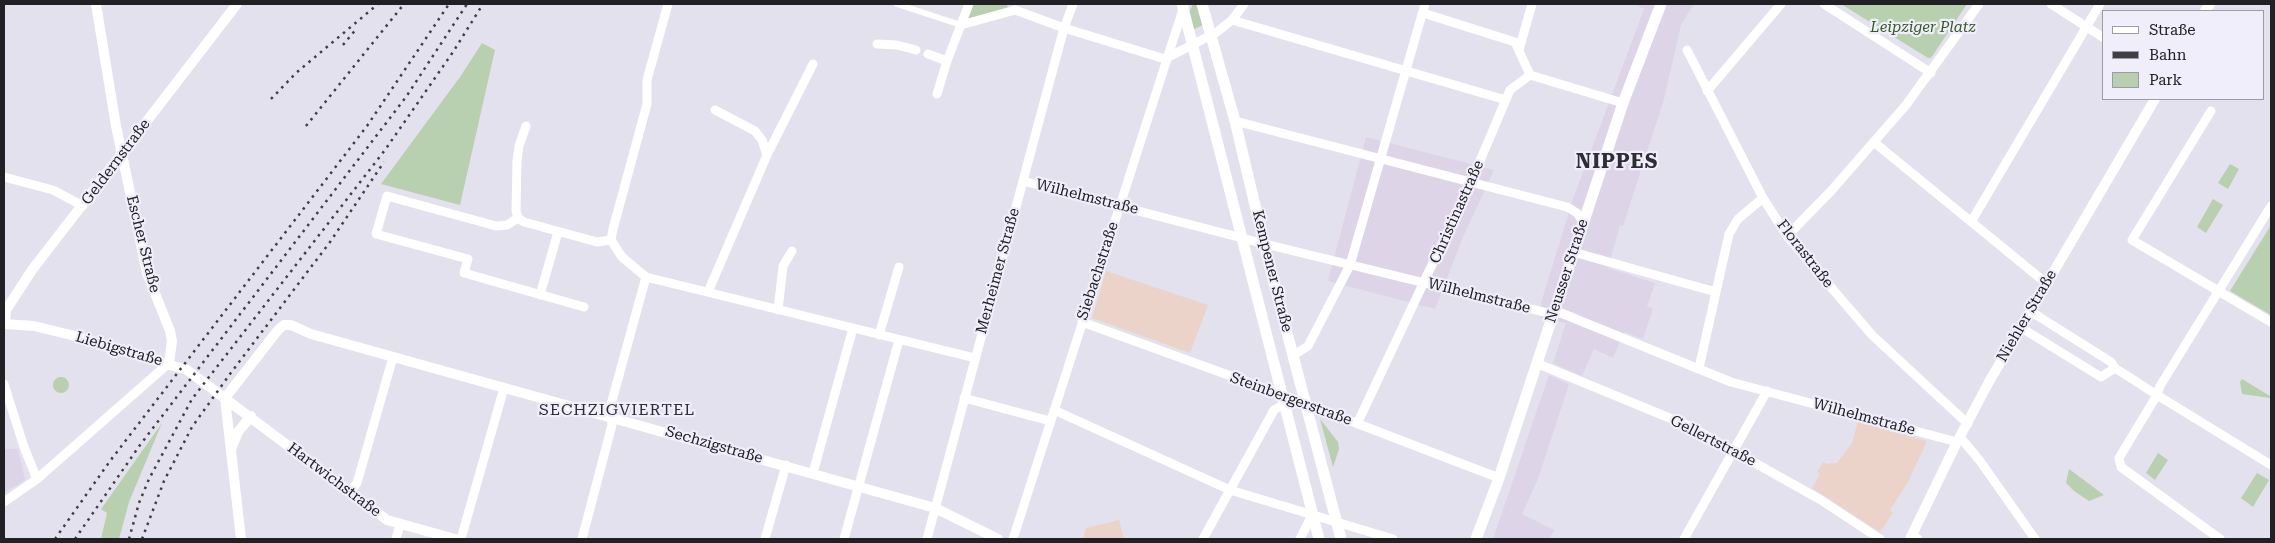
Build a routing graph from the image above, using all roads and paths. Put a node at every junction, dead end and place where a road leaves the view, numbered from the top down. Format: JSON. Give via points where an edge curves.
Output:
{"nodes":[{"id":1,"x":96,"y":4,"type":"edge"},
{"id":2,"x":237,"y":4,"type":"edge"},
{"id":3,"x":668,"y":4,"type":"edge"},
{"id":4,"x":897,"y":4,"type":"edge"},
{"id":5,"x":970,"y":4,"type":"edge"},
{"id":6,"x":1073,"y":4,"type":"edge"},
{"id":7,"x":1202,"y":4,"type":"edge"},
{"id":8,"x":1244,"y":4,"type":"edge"},
{"id":9,"x":1426,"y":4,"type":"edge"},
{"id":10,"x":1532,"y":4,"type":"edge"},
{"id":11,"x":1661,"y":4,"type":"edge"},
{"id":12,"x":1782,"y":4,"type":"edge"},
{"id":13,"x":1824,"y":4,"type":"edge"},
{"id":14,"x":1979,"y":4,"type":"edge"},
{"id":15,"x":2051,"y":4,"type":"edge"},
{"id":16,"x":2100,"y":4,"type":"edge"},
{"id":17,"x":1183,"y":5,"type":"edge"},
{"id":18,"x":1013,"y":7,"type":"edge"},
{"id":19,"x":1423,"y":13,"type":"junction"},
{"id":20,"x":1232,"y":20,"type":"junction"},
{"id":21,"x":961,"y":25,"type":"junction"},
{"id":22,"x":2087,"y":27,"type":"junction"},
{"id":23,"x":1064,"y":28,"type":"junction"},
{"id":24,"x":1211,"y":34,"type":"junction"},
{"id":25,"x":2102,"y":37,"type":"edge"},
{"id":26,"x":877,"y":44,"type":"dead end"},
{"id":27,"x":1193,"y":46,"type":"junction"},
{"id":28,"x":916,"y":50,"type":"dead end"},
{"id":29,"x":1519,"y":50,"type":"junction"},
{"id":30,"x":1688,"y":50,"type":"dead end"},
{"id":31,"x":928,"y":54,"type":"dead end"},
{"id":32,"x":1165,"y":59,"type":"junction"},
{"id":33,"x":947,"y":62,"type":"junction"},
{"id":34,"x":813,"y":64,"type":"dead end"},
{"id":35,"x":1406,"y":70,"type":"junction"},
{"id":36,"x":1931,"y":73,"type":"junction"},
{"id":37,"x":1530,"y":75,"type":"junction"},
{"id":38,"x":1707,"y":91,"type":"junction"},
{"id":39,"x":937,"y":94,"type":"dead end"},
{"id":40,"x":1506,"y":100,"type":"junction"},
{"id":41,"x":2154,"y":100,"type":"edge"},
{"id":42,"x":1623,"y":103,"type":"junction"},
{"id":43,"x":715,"y":110,"type":"dead end"},
{"id":44,"x":2210,"y":111,"type":"dead end"},
{"id":45,"x":1235,"y":121,"type":"junction"},
{"id":46,"x":526,"y":126,"type":"dead end"},
{"id":47,"x":1875,"y":143,"type":"junction"},
{"id":48,"x":121,"y":153,"type":"junction"},
{"id":49,"x":767,"y":155,"type":"junction"},
{"id":50,"x":1382,"y":159,"type":"junction"},
{"id":51,"x":4,"y":177,"type":"edge"},
{"id":52,"x":1023,"y":181,"type":"junction"},
{"id":53,"x":1471,"y":182,"type":"junction"},
{"id":54,"x":1763,"y":198,"type":"junction"},
{"id":55,"x":1119,"y":205,"type":"junction"},
{"id":56,"x":83,"y":206,"type":"junction"},
{"id":57,"x":2271,"y":206,"type":"edge"},
{"id":58,"x":518,"y":218,"type":"junction"},
{"id":59,"x":1583,"y":222,"type":"junction"},
{"id":60,"x":1971,"y":222,"type":"junction"},
{"id":61,"x":558,"y":232,"type":"junction"},
{"id":62,"x":1787,"y":236,"type":"junction"},
{"id":63,"x":1243,"y":238,"type":"junction"},
{"id":64,"x":611,"y":240,"type":"junction"},
{"id":65,"x":1265,"y":244,"type":"junction"},
{"id":66,"x":792,"y":251,"type":"dead end"},
{"id":67,"x":1573,"y":252,"type":"junction"},
{"id":68,"x":1350,"y":265,"type":"junction"},
{"id":69,"x":899,"y":268,"type":"dead end"},
{"id":70,"x":646,"y":277,"type":"junction"},
{"id":71,"x":1425,"y":283,"type":"junction"},
{"id":72,"x":2046,"y":283,"type":"junction"},
{"id":73,"x":2218,"y":291,"type":"junction"},
{"id":74,"x":708,"y":292,"type":"junction"},
{"id":75,"x":1716,"y":292,"type":"junction"},
{"id":76,"x":540,"y":295,"type":"junction"},
{"id":77,"x":584,"y":307,"type":"dead end"},
{"id":78,"x":778,"y":310,"type":"junction"},
{"id":79,"x":2030,"y":311,"type":"junction"},
{"id":80,"x":1554,"y":313,"type":"junction"},
{"id":81,"x":1082,"y":322,"type":"junction"},
{"id":82,"x":2271,"y":322,"type":"edge"},
{"id":83,"x":4,"y":324,"type":"edge"},
{"id":84,"x":2020,"y":327,"type":"junction"},
{"id":85,"x":853,"y":328,"type":"junction"},
{"id":86,"x":879,"y":335,"type":"junction"},
{"id":87,"x":899,"y":340,"type":"junction"},
{"id":88,"x":1294,"y":355,"type":"junction"},
{"id":89,"x":393,"y":357,"type":"junction"},
{"id":90,"x":975,"y":358,"type":"junction"},
{"id":91,"x":169,"y":363,"type":"junction"},
{"id":92,"x":1536,"y":363,"type":"junction"},
{"id":93,"x":1700,"y":368,"type":"junction"},
{"id":94,"x":2115,"y":368,"type":"junction"},
{"id":95,"x":4,"y":384,"type":"edge"},
{"id":96,"x":504,"y":388,"type":"junction"},
{"id":97,"x":1767,"y":391,"type":"junction"},
{"id":98,"x":2157,"y":395,"type":"junction"},
{"id":99,"x":225,"y":398,"type":"junction"},
{"id":100,"x":964,"y":398,"type":"junction"},
{"id":101,"x":1283,"y":400,"type":"junction"},
{"id":102,"x":1306,"y":404,"type":"junction"},
{"id":103,"x":1054,"y":410,"type":"junction"},
{"id":104,"x":251,"y":416,"type":"junction"},
{"id":105,"x":611,"y":417,"type":"junction"},
{"id":106,"x":1050,"y":422,"type":"junction"},
{"id":107,"x":1357,"y":424,"type":"junction"},
{"id":108,"x":1968,"y":424,"type":"junction"},
{"id":109,"x":1958,"y":440,"type":"junction"},
{"id":110,"x":231,"y":450,"type":"junction"},
{"id":111,"x":1734,"y":451,"type":"junction"},
{"id":112,"x":2271,"y":465,"type":"edge"},
{"id":113,"x":786,"y":466,"type":"junction"},
{"id":114,"x":813,"y":473,"type":"junction"},
{"id":115,"x":1499,"y":478,"type":"junction"},
{"id":116,"x":37,"y":479,"type":"junction"},
{"id":117,"x":859,"y":486,"type":"junction"},
{"id":118,"x":1230,"y":490,"type":"junction"},
{"id":119,"x":350,"y":492,"type":"junction"},
{"id":120,"x":4,"y":502,"type":"edge"},
{"id":121,"x":935,"y":508,"type":"junction"},
{"id":122,"x":1312,"y":514,"type":"junction"},
{"id":123,"x":1337,"y":522,"type":"junction"},
{"id":124,"x":400,"y":524,"type":"junction"},
{"id":125,"x":1914,"y":538,"type":"edge"},
{"id":126,"x":241,"y":539,"type":"edge"},
{"id":127,"x":396,"y":539,"type":"edge"},
{"id":128,"x":455,"y":539,"type":"edge"},
{"id":129,"x":461,"y":539,"type":"edge"},
{"id":130,"x":582,"y":539,"type":"edge"},
{"id":131,"x":765,"y":539,"type":"edge"},
{"id":132,"x":844,"y":539,"type":"edge"},
{"id":133,"x":927,"y":539,"type":"edge"},
{"id":134,"x":998,"y":539,"type":"edge"},
{"id":135,"x":1013,"y":539,"type":"edge"},
{"id":136,"x":1203,"y":539,"type":"edge"},
{"id":137,"x":1300,"y":539,"type":"edge"},
{"id":138,"x":1319,"y":539,"type":"edge"},
{"id":139,"x":1341,"y":539,"type":"edge"},
{"id":140,"x":1393,"y":539,"type":"edge"},
{"id":141,"x":1476,"y":539,"type":"edge"},
{"id":142,"x":1684,"y":539,"type":"edge"},
{"id":143,"x":1880,"y":539,"type":"edge"},
{"id":144,"x":2035,"y":539,"type":"edge"},
{"id":145,"x":2220,"y":539,"type":"edge"}],
"edges":[{"from":1,"to":48,"type":"street","name":"Escher Straße"},
{"from":2,"to":48,"type":"street","name":"Geldernstraße"},
{"from":3,"to":64,"type":"street","via":[[647,80],[647,104]]},
{"from":4,"to":21,"type":"street"},
{"from":5,"to":21,"type":"street"},
{"from":6,"to":23,"type":"street","name":"Merheimer Straße"},
{"from":7,"to":24,"type":"main road","name":"Kempener Straße"},
{"from":8,"to":20,"type":"street"},
{"from":9,"to":19,"type":"street"},
{"from":10,"to":29,"type":"street"},
{"from":11,"to":42,"type":"main road","name":"Neusser Straße"},
{"from":12,"to":38,"type":"street"},
{"from":13,"to":36,"type":"street"},
{"from":14,"to":36,"type":"street"},
{"from":15,"to":22,"type":"street"},
{"from":16,"to":22,"type":"street"},
{"from":17,"to":27,"type":"main road","name":"Kempener Straße"},
{"from":17,"to":32,"type":"street","name":"Siebachstraße"},
{"from":18,"to":21,"type":"street"},
{"from":18,"to":23,"type":"street"},
{"from":19,"to":29,"type":"street","via":[[1515,42]]},
{"from":19,"to":35,"type":"street"},
{"from":20,"to":24,"type":"street"},
{"from":20,"to":35,"type":"street"},
{"from":21,"to":33,"type":"street"},
{"from":22,"to":25,"type":"street"},
{"from":22,"to":60,"type":"street"},
{"from":23,"to":32,"type":"street"},
{"from":23,"to":52,"type":"street","name":"Merheimer Straße"},
{"from":24,"to":27,"type":"street"},
{"from":24,"to":45,"type":"main road","name":"Kempener Straße"},
{"from":26,"to":28,"type":"street"},
{"from":27,"to":32,"type":"street"},
{"from":27,"to":63,"type":"main road","name":"Kempener Straße"},
{"from":29,"to":37,"type":"street"},
{"from":30,"to":38,"type":"street","name":"Florastraße"},
{"from":31,"to":33,"type":"street"},
{"from":32,"to":55,"type":"street","name":"Siebachstraße"},
{"from":33,"to":39,"type":"street"},
{"from":34,"to":49,"type":"street"},
{"from":35,"to":40,"type":"street"},
{"from":35,"to":50,"type":"street"},
{"from":36,"to":47,"type":"street"},
{"from":37,"to":40,"type":"street","name":"Christinastraße","via":[[1510,90]]},
{"from":37,"to":42,"type":"street"},
{"from":38,"to":54,"type":"street","name":"Florastraße"},
{"from":40,"to":53,"type":"street","name":"Christinastraße"},
{"from":41,"to":72,"type":"street","name":"Niehler Straße"},
{"from":42,"to":59,"type":"main road","name":"Neusser Straße"},
{"from":43,"to":49,"type":"street","via":[[755,131]]},
{"from":44,"to":73,"type":"street","via":[[2132,240]]},
{"from":45,"to":50,"type":"street"},
{"from":45,"to":65,"type":"main road","name":"Kempener Straße"},
{"from":46,"to":58,"type":"street","via":[[519,146],[516,175]]},
{"from":47,"to":60,"type":"street"},
{"from":47,"to":62,"type":"street"},
{"from":48,"to":56,"type":"street","name":"Geldernstraße"},
{"from":48,"to":91,"type":"street","name":"Escher Straße","via":[[149,282],[170,331]]},
{"from":49,"to":74,"type":"street"},
{"from":50,"to":53,"type":"street"},
{"from":50,"to":68,"type":"street"},
{"from":51,"to":56,"type":"street","via":[[53,190]]},
{"from":52,"to":55,"type":"street","name":"Wilhelmstraße"},
{"from":52,"to":90,"type":"street","name":"Merheimer Straße"},
{"from":53,"to":59,"type":"street","via":[[1566,207],[1577,213]]},
{"from":53,"to":71,"type":"street","name":"Christinastraße"},
{"from":54,"to":62,"type":"street","name":"Florastraße"},
{"from":54,"to":75,"type":"street","via":[[1732,226]]},
{"from":55,"to":63,"type":"street","name":"Wilhelmstraße"},
{"from":55,"to":81,"type":"street","name":"Siebachstraße"},
{"from":56,"to":83,"type":"street","name":"Geldernstraße","via":[[18,291],[6,310]]},
{"from":57,"to":73,"type":"street"},
{"from":58,"to":61,"type":"street"},
{"from":58,"to":76,"type":"street","via":[[496,226],[387,196],[376,234],[468,259],[464,273]]},
{"from":59,"to":67,"type":"main road","name":"Neusser Straße"},
{"from":60,"to":72,"type":"street"},
{"from":61,"to":64,"type":"street","via":[[597,242]]},
{"from":61,"to":76,"type":"street"},
{"from":62,"to":108,"type":"street","name":"Florastraße","via":[[1872,335]]},
{"from":63,"to":65,"type":"street","name":"Wilhelmstraße"},
{"from":63,"to":101,"type":"main road","name":"Kempener Straße"},
{"from":64,"to":70,"type":"street","via":[[622,257]]},
{"from":65,"to":68,"type":"street","name":"Wilhelmstraße"},
{"from":65,"to":88,"type":"main road","name":"Kempener Straße"},
{"from":66,"to":78,"type":"street","via":[[783,266]]},
{"from":67,"to":75,"type":"street"},
{"from":67,"to":80,"type":"main road","name":"Neusser Straße"},
{"from":68,"to":71,"type":"street","name":"Wilhelmstraße"},
{"from":68,"to":88,"type":"street","via":[[1308,346]]},
{"from":69,"to":86,"type":"street"},
{"from":70,"to":74,"type":"street"},
{"from":70,"to":105,"type":"street","via":[[610,408]]},
{"from":71,"to":80,"type":"street","name":"Wilhelmstraße"},
{"from":71,"to":107,"type":"street","name":"Christinastraße"},
{"from":72,"to":79,"type":"street","name":"Niehler Straße"},
{"from":73,"to":82,"type":"street"},
{"from":73,"to":98,"type":"street"},
{"from":74,"to":78,"type":"street"},
{"from":75,"to":93,"type":"street"},
{"from":76,"to":77,"type":"street"},
{"from":78,"to":85,"type":"street"},
{"from":79,"to":84,"type":"street","name":"Niehler Straße"},
{"from":79,"to":94,"type":"street","via":[[2111,362]]},
{"from":80,"to":92,"type":"main road","name":"Neusser Straße"},
{"from":80,"to":93,"type":"street","name":"Wilhelmstraße"},
{"from":81,"to":101,"type":"street","name":"Steinbergerstraße"},
{"from":81,"to":103,"type":"street","name":"Siebachstraße"},
{"from":83,"to":91,"type":"street","name":"Liebigstraße","via":[[34,326]]},
{"from":84,"to":94,"type":"street","via":[[2101,377]]},
{"from":84,"to":108,"type":"street","name":"Niehler Straße"},
{"from":85,"to":86,"type":"street"},
{"from":85,"to":114,"type":"street"},
{"from":86,"to":87,"type":"street"},
{"from":87,"to":90,"type":"street"},
{"from":87,"to":117,"type":"street"},
{"from":88,"to":102,"type":"main road","name":"Kempener Straße"},
{"from":89,"to":96,"type":"street","name":"Sechzigstraße"},
{"from":89,"to":99,"type":"street","name":"Sechzigstraße","via":[[311,334],[291,325],[284,326]]},
{"from":89,"to":119,"type":"street","via":[[357,482]]},
{"from":90,"to":100,"type":"street","name":"Merheimer Straße"},
{"from":91,"to":99,"type":"street","name":"Liebigstraße","via":[[187,370]]},
{"from":91,"to":116,"type":"street"},
{"from":92,"to":111,"type":"street","name":"Gellertstraße","via":[[1689,426]]},
{"from":92,"to":115,"type":"main road","name":"Neusser Straße"},
{"from":93,"to":97,"type":"street","name":"Wilhelmstraße","via":[[1732,382]]},
{"from":94,"to":98,"type":"street"},
{"from":95,"to":116,"type":"street"},
{"from":96,"to":105,"type":"street","name":"Sechzigstraße"},
{"from":96,"to":129,"type":"street"},
{"from":97,"to":109,"type":"street","name":"Wilhelmstraße"},
{"from":97,"to":111,"type":"street"},
{"from":98,"to":112,"type":"street"},
{"from":98,"to":145,"type":"street","via":[[2119,462]]},
{"from":99,"to":104,"type":"street","name":"Hartwichstraße"},
{"from":99,"to":110,"type":"street"},
{"from":100,"to":106,"type":"street"},
{"from":100,"to":121,"type":"street","name":"Merheimer Straße"},
{"from":101,"to":102,"type":"street","name":"Steinbergerstraße"},
{"from":101,"to":118,"type":"street","via":[[1274,410]]},
{"from":101,"to":122,"type":"main road","name":"Kempener Straße"},
{"from":102,"to":107,"type":"street","name":"Steinbergerstraße"},
{"from":102,"to":123,"type":"main road","name":"Kempener Straße"},
{"from":103,"to":106,"type":"street","name":"Siebachstraße"},
{"from":103,"to":118,"type":"street"},
{"from":104,"to":110,"type":"street","via":[[238,432]]},
{"from":104,"to":119,"type":"street","name":"Hartwichstraße"},
{"from":105,"to":113,"type":"street","name":"Sechzigstraße"},
{"from":105,"to":130,"type":"street","via":[[612,425]]},
{"from":106,"to":135,"type":"street","name":"Siebachstraße"},
{"from":107,"to":115,"type":"street","name":"Steinbergerstraße"},
{"from":108,"to":109,"type":"street","name":"Niehler Straße"},
{"from":109,"to":125,"type":"street","name":"Niehler Straße"},
{"from":109,"to":144,"type":"street","via":[[1980,461]]},
{"from":110,"to":126,"type":"street"},
{"from":111,"to":142,"type":"street"},
{"from":111,"to":143,"type":"street","name":"Gellertstraße","via":[[1821,500]]},
{"from":113,"to":114,"type":"street","name":"Sechzigstraße"},
{"from":113,"to":131,"type":"street"},
{"from":114,"to":117,"type":"street","name":"Sechzigstraße"},
{"from":115,"to":141,"type":"main road","name":"Neusser Straße"},
{"from":116,"to":120,"type":"street"},
{"from":117,"to":121,"type":"street","name":"Sechzigstraße"},
{"from":117,"to":132,"type":"street"},
{"from":118,"to":122,"type":"street"},
{"from":118,"to":136,"type":"street"},
{"from":119,"to":124,"type":"street","name":"Hartwichstraße","via":[[387,520]]},
{"from":121,"to":133,"type":"street","name":"Merheimer Straße"},
{"from":121,"to":134,"type":"street","name":"Sechzigstraße"},
{"from":122,"to":123,"type":"street"},
{"from":122,"to":137,"type":"street"},
{"from":122,"to":138,"type":"main road","name":"Kempener Straße"},
{"from":123,"to":139,"type":"main road","name":"Kempener Straße"},
{"from":123,"to":140,"type":"street"},
{"from":124,"to":127,"type":"street"},
{"from":124,"to":128,"type":"street","name":"Hartwichstraße"}]}
